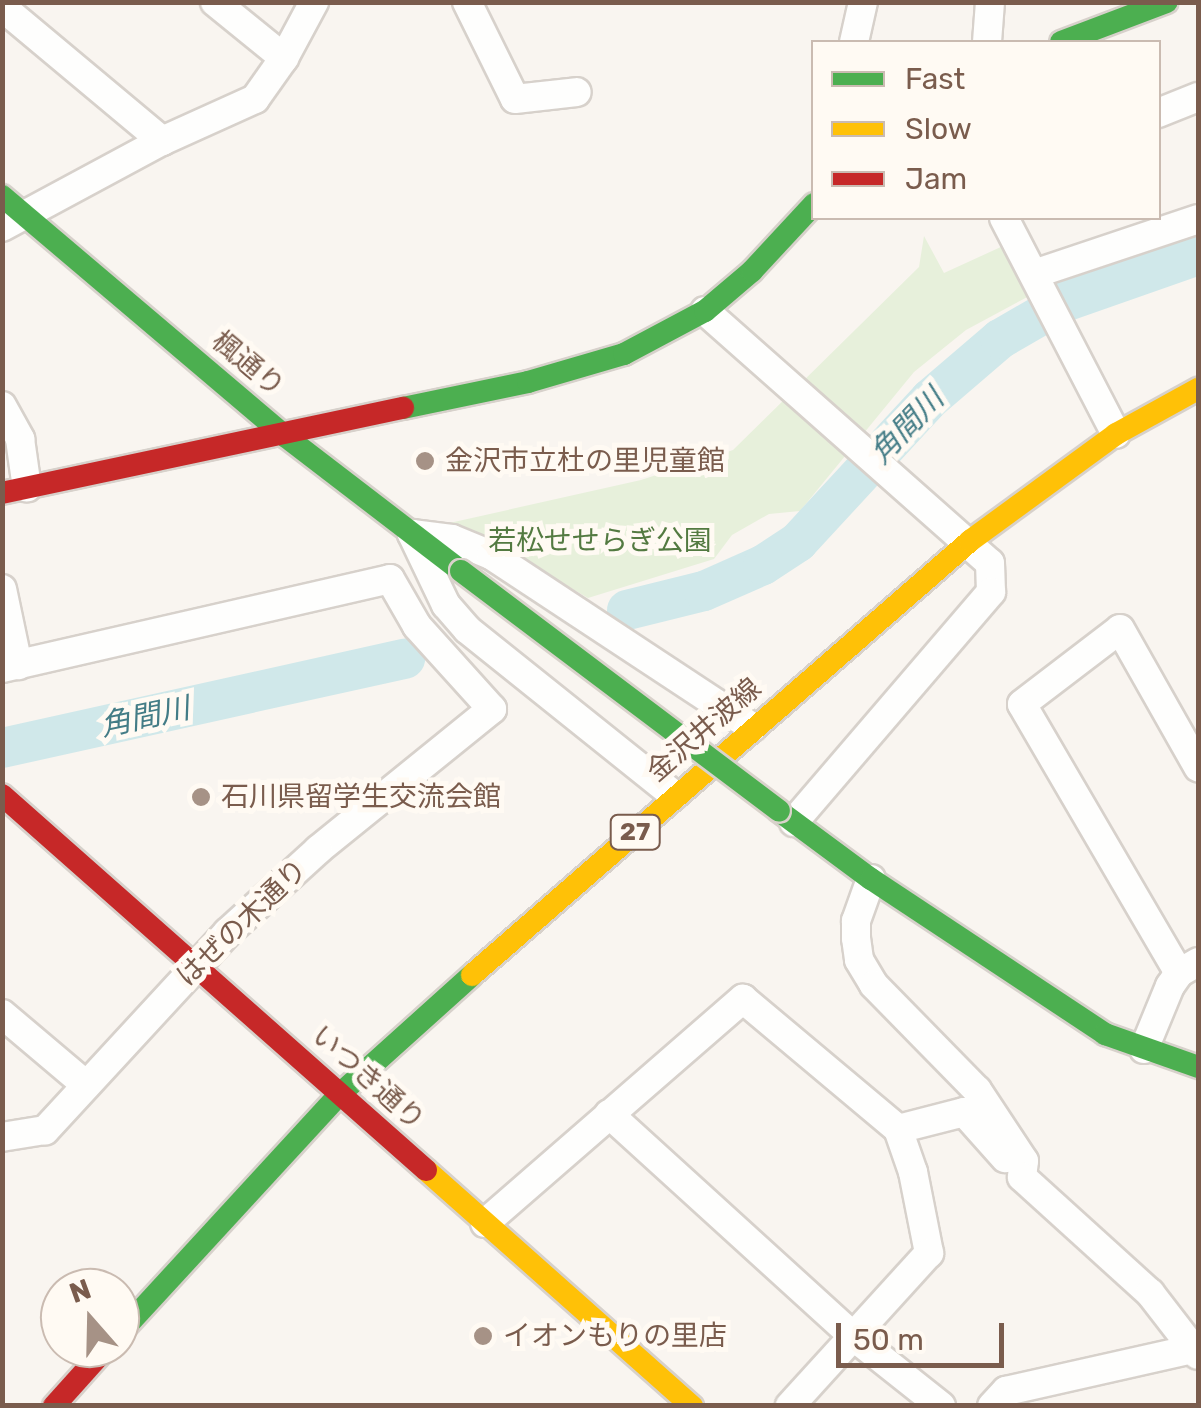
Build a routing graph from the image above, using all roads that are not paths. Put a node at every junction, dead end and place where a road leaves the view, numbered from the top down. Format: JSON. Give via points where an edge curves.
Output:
{"nodes":[{"id":1,"x":215,"y":2,"type":"edge"},
{"id":2,"x":314,"y":2,"type":"edge"},
{"id":3,"x":467,"y":2,"type":"edge"},
{"id":4,"x":863,"y":2,"type":"edge"},
{"id":5,"x":990,"y":2,"type":"edge"},
{"id":6,"x":1167,"y":2,"type":"edge"},
{"id":7,"x":2,"y":8,"type":"edge"},
{"id":8,"x":854,"y":40,"type":"edge"},
{"id":9,"x":987,"y":40,"type":"edge"},
{"id":10,"x":1066,"y":40,"type":"edge"},
{"id":11,"x":284,"y":58,"type":"junction"},
{"id":12,"x":577,"y":92,"type":"dead end"},
{"id":13,"x":1198,"y":97,"type":"edge"},
{"id":14,"x":1161,"y":112,"type":"edge"},
{"id":15,"x":162,"y":141,"type":"junction"},
{"id":16,"x":2,"y":196,"type":"edge"},
{"id":17,"x":811,"y":207,"type":"edge"},
{"id":18,"x":1198,"y":219,"type":"edge"},
{"id":19,"x":14,"y":220,"type":"edge"},
{"id":20,"x":1005,"y":220,"type":"edge"},
{"id":21,"x":1039,"y":284,"type":"junction"},
{"id":22,"x":704,"y":311,"type":"junction"},
{"id":23,"x":1198,"y":389,"type":"edge"},
{"id":24,"x":2,"y":406,"type":"edge"},
{"id":25,"x":1116,"y":434,"type":"junction"},
{"id":26,"x":286,"y":436,"type":"junction"},
{"id":27,"x":15,"y":490,"type":"edge"},
{"id":28,"x":412,"y":534,"type":"junction"},
{"id":29,"x":970,"y":541,"type":"junction"},
{"id":30,"x":2,"y":589,"type":"edge"},
{"id":31,"x":10,"y":666,"type":"edge"},
{"id":32,"x":752,"y":727,"type":"junction"},
{"id":33,"x":1198,"y":767,"type":"edge"},
{"id":34,"x":674,"y":795,"type":"junction"},
{"id":35,"x":2,"y":796,"type":"edge"},
{"id":36,"x":786,"y":816,"type":"junction"},
{"id":37,"x":870,"y":879,"type":"junction"},
{"id":38,"x":196,"y":964,"type":"junction"},
{"id":39,"x":1189,"y":967,"type":"edge"},
{"id":40,"x":2,"y":1014,"type":"edge"},
{"id":41,"x":1144,"y":1049,"type":"junction"},
{"id":42,"x":1198,"y":1067,"type":"edge"},
{"id":43,"x":86,"y":1085,"type":"junction"},
{"id":44,"x":341,"y":1093,"type":"junction"},
{"id":45,"x":609,"y":1114,"type":"junction"},
{"id":46,"x":898,"y":1128,"type":"junction"},
{"id":47,"x":2,"y":1137,"type":"edge"},
{"id":48,"x":1022,"y":1177,"type":"junction"},
{"id":49,"x":485,"y":1223,"type":"junction"},
{"id":50,"x":140,"y":1311,"type":"edge"},
{"id":51,"x":854,"y":1337,"type":"junction"},
{"id":52,"x":1196,"y":1352,"type":"edge"},
{"id":53,"x":88,"y":1368,"type":"edge"},
{"id":54,"x":54,"y":1406,"type":"edge"},
{"id":55,"x":692,"y":1406,"type":"edge"},
{"id":56,"x":790,"y":1406,"type":"edge"},
{"id":57,"x":941,"y":1406,"type":"edge"},
{"id":58,"x":992,"y":1406,"type":"edge"}],
"edges":[{"from":1,"to":11,"type":"street"},
{"from":2,"to":11,"type":"street"},
{"from":3,"to":12,"type":"street","via":[[515,100]]},
{"from":4,"to":8,"type":"street"},
{"from":5,"to":9,"type":"street"},
{"from":6,"to":10,"type":"street"},
{"from":7,"to":15,"type":"street"},
{"from":11,"to":15,"type":"street","via":[[255,99]]},
{"from":13,"to":14,"type":"street"},
{"from":15,"to":19,"type":"street"},
{"from":16,"to":19,"type":"street","name":"楓通り"},
{"from":17,"to":22,"type":"street"},
{"from":18,"to":21,"type":"street"},
{"from":19,"to":26,"type":"street","name":"楓通り"},
{"from":20,"to":21,"type":"street"},
{"from":21,"to":25,"type":"street"},
{"from":22,"to":26,"type":"street","via":[[624,354]]},
{"from":22,"to":29,"type":"street"},
{"from":23,"to":25,"type":"street","name":"金沢井波線","number":"27"},
{"from":24,"to":27,"type":"street","via":[[20,439]]},
{"from":25,"to":29,"type":"street","name":"金沢井波線","number":"27"},
{"from":26,"to":27,"type":"street"},
{"from":26,"to":28,"type":"street","name":"楓通り"},
{"from":28,"to":32,"type":"street","via":[[452,538],[491,555]]},
{"from":28,"to":34,"type":"street","via":[[446,605],[467,629]]},
{"from":28,"to":36,"type":"street","name":"楓通り","bridge":true},
{"from":29,"to":32,"type":"street","name":"金沢井波線","number":"27"},
{"from":29,"to":36,"type":"street","via":[[990,562],[991,592]]},
{"from":30,"to":31,"type":"street"},
{"from":31,"to":38,"type":"street","name":"はぜの木通り","via":[[390,579],[417,626],[492,709],[318,850]]},
{"from":32,"to":34,"type":"street","name":"金沢井波線","number":"27"},
{"from":33,"to":39,"type":"street","via":[[1120,629],[1022,704]]},
{"from":34,"to":44,"type":"street","name":"金沢井波線","number":"27"},
{"from":35,"to":38,"type":"street","name":"いつき通り"},
{"from":36,"to":37,"type":"street","name":"楓通り"},
{"from":37,"to":41,"type":"street","name":"楓通り","via":[[1105,1034]]},
{"from":37,"to":48,"type":"street","via":[[856,921],[859,960],[874,986],[977,1090],[1024,1160]]},
{"from":38,"to":43,"type":"street","name":"はぜの木通り"},
{"from":38,"to":44,"type":"street","name":"いつき通り"},
{"from":39,"to":41,"type":"street"},
{"from":40,"to":43,"type":"street"},
{"from":41,"to":42,"type":"street","name":"楓通り"},
{"from":43,"to":47,"type":"street","name":"はぜの木通り","via":[[45,1130]]},
{"from":44,"to":49,"type":"street","name":"いつき通り"},
{"from":44,"to":50,"type":"street","name":"金沢井波線","number":"27"},
{"from":45,"to":46,"type":"street","via":[[743,999]]},
{"from":45,"to":49,"type":"street"},
{"from":45,"to":51,"type":"street"},
{"from":46,"to":48,"type":"street","via":[[964,1112]]},
{"from":46,"to":51,"type":"street","via":[[928,1253]]},
{"from":48,"to":52,"type":"street","via":[[1150,1294]]},
{"from":49,"to":55,"type":"street","name":"いつき通り"},
{"from":51,"to":56,"type":"street"},
{"from":51,"to":57,"type":"street"},
{"from":52,"to":58,"type":"street","via":[[1006,1391]]},
{"from":53,"to":54,"type":"street"}]}
